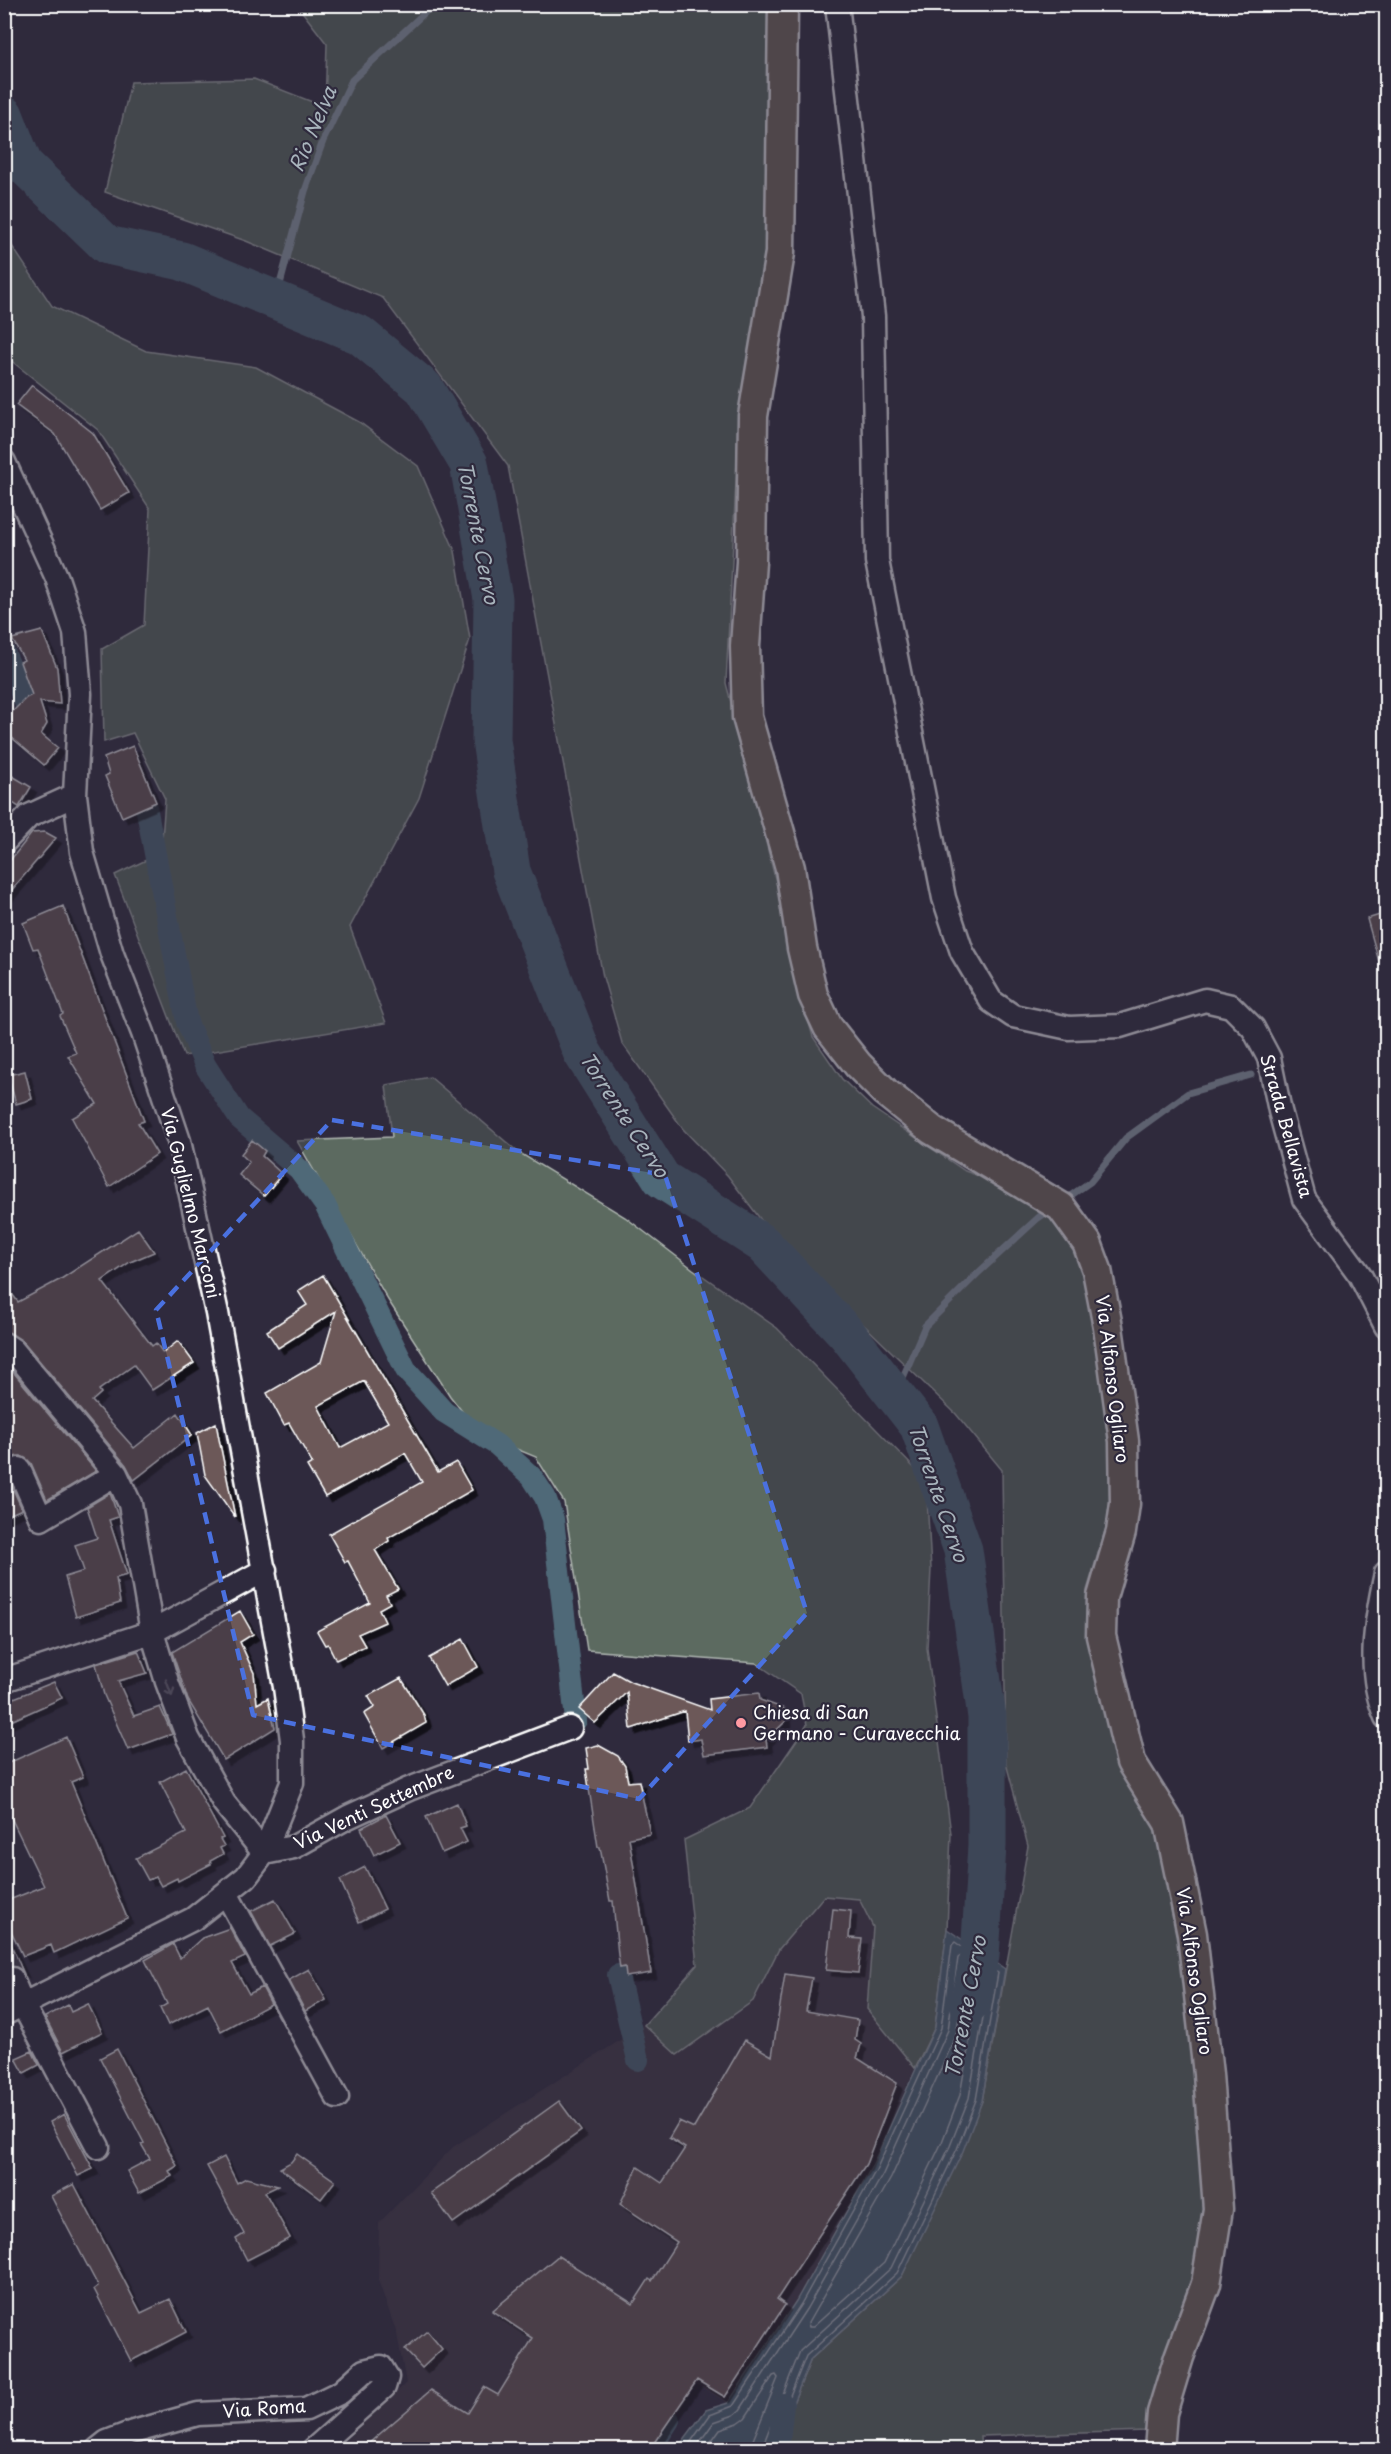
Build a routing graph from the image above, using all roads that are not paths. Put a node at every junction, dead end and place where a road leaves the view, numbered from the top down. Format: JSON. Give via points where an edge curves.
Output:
{"nodes":[{"id":1,"x":783,"y":4,"type":"edge"},
{"id":2,"x":837,"y":4,"type":"edge"},
{"id":3,"x":4,"y":462,"type":"edge"},
{"id":4,"x":75,"y":795,"type":"junction"},
{"id":5,"x":4,"y":842,"type":"edge"},
{"id":6,"x":1386,"y":1326,"type":"edge"},
{"id":7,"x":4,"y":1344,"type":"edge"},
{"id":8,"x":19,"y":1468,"type":"dead end"},
{"id":9,"x":116,"y":1474,"type":"junction"},
{"id":10,"x":264,"y":1570,"type":"junction"},
{"id":11,"x":1386,"y":1573,"type":"edge"},
{"id":12,"x":152,"y":1632,"type":"junction"},
{"id":13,"x":4,"y":1680,"type":"edge"},
{"id":14,"x":1386,"y":1717,"type":"edge"},
{"id":15,"x":570,"y":1728,"type":"dead end"},
{"id":16,"x":264,"y":1853,"type":"junction"},
{"id":17,"x":226,"y":1893,"type":"junction"},
{"id":18,"x":12,"y":1979,"type":"tunnel mouth"},
{"id":19,"x":14,"y":2010,"type":"edge"},
{"id":20,"x":337,"y":2097,"type":"dead end"},
{"id":21,"x":99,"y":2147,"type":"dead end"},
{"id":22,"x":97,"y":2450,"type":"edge"},
{"id":23,"x":313,"y":2450,"type":"edge"},
{"id":24,"x":1159,"y":2450,"type":"edge"}],
"edges":[{"from":1,"to":24,"type":"main road","name":"Via Alfonso Ogliaro","via":[[780,253],[753,416],[751,562],[745,646],[747,717],[790,868],[813,995],[828,1027],[885,1092],[932,1130],[1061,1207],[1087,1243],[1097,1270],[1124,1441],[1125,1504],[1102,1597],[1101,1636],[1131,1762],[1169,1823],[1192,1934],[1218,2209],[1206,2284],[1162,2413]]},
{"from":2,"to":6,"type":"street","name":"Strada Bellavista","via":[[873,316],[877,561],[947,909],[962,952],[991,1001],[1013,1016],[1069,1028],[1120,1026],[1205,1000],[1231,1006],[1254,1028],[1269,1058],[1304,1199],[1360,1275]]},
{"from":3,"to":4,"type":"street","name":"Via Guglielmo Marconi","via":[[57,578],[75,632],[80,694]]},
{"from":4,"to":5,"type":"street","via":[[29,816]]},
{"from":4,"to":10,"type":"street","name":"Via Guglielmo Marconi","via":[[82,852],[112,954],[179,1141],[218,1313]]},
{"from":7,"to":9,"type":"street"},
{"from":8,"to":9,"type":"street","via":[[41,1519]]},
{"from":9,"to":12,"type":"street","via":[[130,1504]]},
{"from":10,"to":12,"type":"street"},
{"from":10,"to":16,"type":"street","name":"Via Guglielmo Marconi","via":[[292,1740],[292,1783]]},
{"from":11,"to":14,"type":"street","via":[[1373,1649]]},
{"from":12,"to":13,"type":"street"},
{"from":12,"to":16,"type":"street","one_way":true,"via":[[188,1738],[224,1803]]},
{"from":15,"to":16,"type":"street","name":"Via Venti Settembre","via":[[409,1788],[294,1847]]},
{"from":16,"to":17,"type":"street","via":[[246,1877]]},
{"from":17,"to":19,"type":"street","via":[[193,1919]]},
{"from":17,"to":20,"type":"street"},
{"from":18,"to":19,"type":"street"},
{"from":19,"to":21,"type":"street"},
{"from":22,"to":23,"type":"street","name":"Via Roma","via":[[133,2432],[198,2414],[306,2409],[341,2392],[364,2371],[381,2367],[387,2377],[384,2387]]}]}
